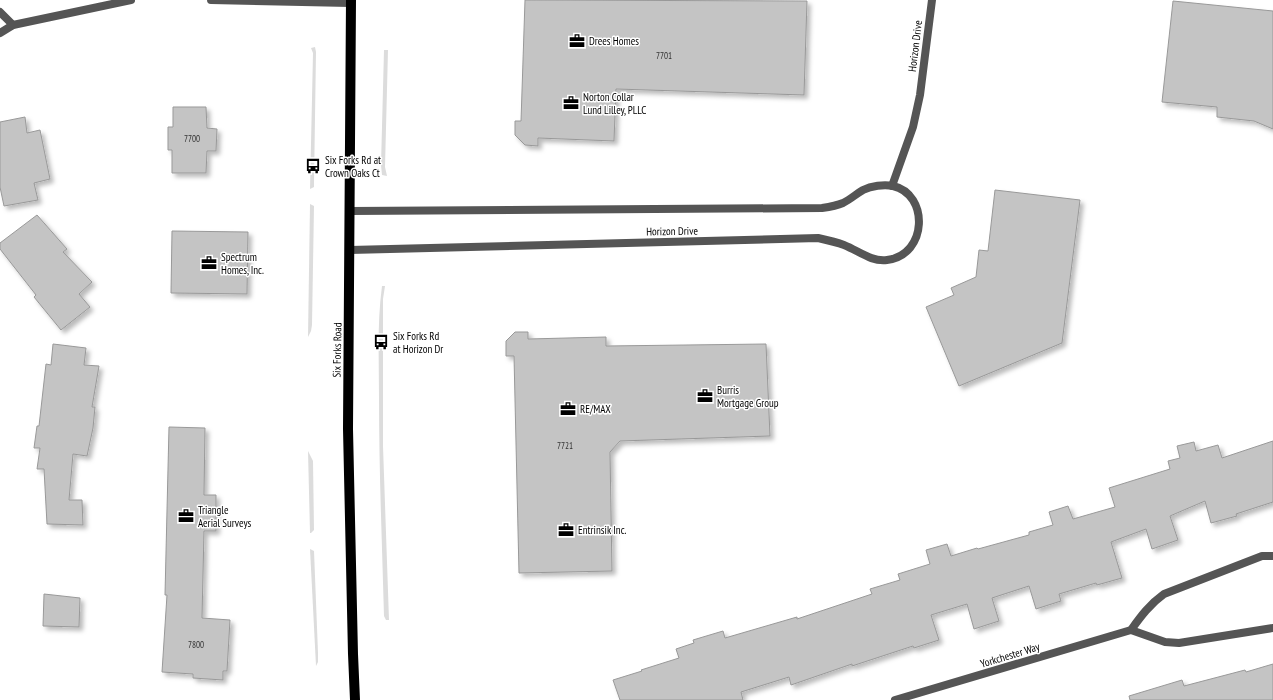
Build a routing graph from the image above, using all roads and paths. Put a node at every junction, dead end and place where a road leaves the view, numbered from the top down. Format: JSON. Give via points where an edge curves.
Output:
{"nodes":[{"id":1,"x":131,"y":0,"type":"edge"},
{"id":2,"x":211,"y":0,"type":"edge"},
{"id":3,"x":932,"y":0,"type":"edge"},
{"id":4,"x":350,"y":1,"type":"edge"},
{"id":5,"x":0,"y":12,"type":"edge"},
{"id":6,"x":13,"y":26,"type":"junction"},
{"id":7,"x":0,"y":33,"type":"edge"},
{"id":8,"x":892,"y":186,"type":"junction"},
{"id":9,"x":350,"y":211,"type":"junction"},
{"id":10,"x":350,"y":250,"type":"junction"},
{"id":11,"x":1273,"y":556,"type":"edge"},
{"id":12,"x":1273,"y":628,"type":"edge"},
{"id":13,"x":1131,"y":630,"type":"junction"},
{"id":14,"x":355,"y":700,"type":"edge"},
{"id":15,"x":895,"y":700,"type":"edge"}],
"edges":[{"from":1,"to":6,"type":"street"},
{"from":2,"to":4,"type":"street"},
{"from":3,"to":8,"type":"street","name":"Horizon Drive","via":[[920,94],[913,127]]},
{"from":4,"to":9,"type":"main road","name":"Six Forks Road"},
{"from":5,"to":6,"type":"street"},
{"from":6,"to":7,"type":"street"},
{"from":8,"to":9,"type":"street","name":"Horizon Drive","via":[[876,186],[863,190],[842,203],[822,208]]},
{"from":8,"to":10,"type":"street","name":"Horizon Drive","via":[[903,190],[912,199],[919,221],[913,245],[898,258],[886,260],[878,260],[818,238]]},
{"from":9,"to":10,"type":"main road","name":"Six Forks Road"},
{"from":10,"to":14,"type":"main road","name":"Six Forks Road","via":[[348,429]]},
{"from":11,"to":13,"type":"street","via":[[1262,556],[1164,594],[1153,602]]},
{"from":12,"to":13,"type":"street","via":[[1179,643],[1165,642]]},
{"from":13,"to":15,"type":"street","name":"Yorkchester Way"}]}
